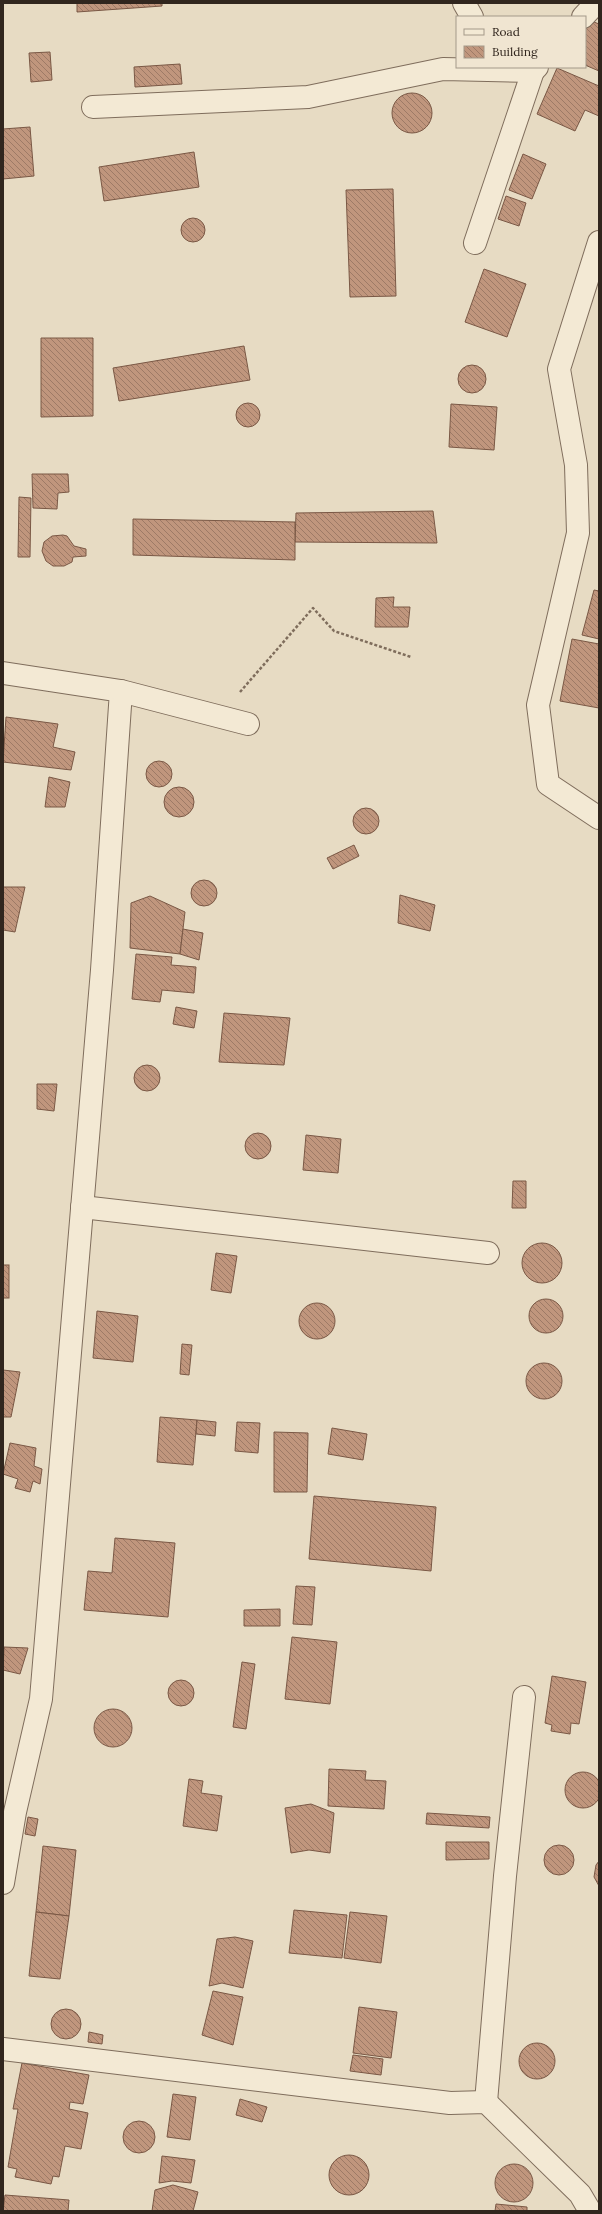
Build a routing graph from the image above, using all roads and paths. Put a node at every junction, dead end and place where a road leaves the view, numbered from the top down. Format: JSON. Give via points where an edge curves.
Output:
{"nodes":[{"id":1,"x":464,"y":3,"type":"edge"},
{"id":2,"x":596,"y":3,"type":"edge"},
{"id":3,"x":471,"y":16,"type":"edge"},
{"id":4,"x":584,"y":16,"type":"edge"},
{"id":5,"x":532,"y":68,"type":"edge"},
{"id":6,"x":93,"y":107,"type":"dead end"},
{"id":7,"x":599,"y":242,"type":"edge"},
{"id":8,"x":475,"y":243,"type":"dead end"},
{"id":9,"x":411,"y":657,"type":"dead end"},
{"id":10,"x":3,"y":673,"type":"edge"},
{"id":11,"x":121,"y":691,"type":"junction"},
{"id":12,"x":217,"y":718,"type":"junction"},
{"id":13,"x":248,"y":724,"type":"dead end"},
{"id":14,"x":599,"y":818,"type":"edge"},
{"id":15,"x":82,"y":1207,"type":"junction"},
{"id":16,"x":488,"y":1253,"type":"dead end"},
{"id":17,"x":524,"y":1697,"type":"dead end"},
{"id":18,"x":3,"y":1883,"type":"edge"},
{"id":19,"x":3,"y":2049,"type":"edge"},
{"id":20,"x":486,"y":2102,"type":"junction"},
{"id":21,"x":590,"y":2211,"type":"edge"}],
"edges":[{"from":1,"to":3,"type":"street"},
{"from":2,"to":4,"type":"street"},
{"from":5,"to":6,"type":"street","via":[[443,69],[308,97]]},
{"from":5,"to":8,"type":"street"},
{"from":7,"to":14,"type":"street","via":[[559,369],[576,465],[578,533],[538,705],[548,784]]},
{"from":9,"to":12,"type":"path","via":[[334,631],[313,608]]},
{"from":10,"to":11,"type":"street"},
{"from":11,"to":12,"type":"street"},
{"from":11,"to":15,"type":"street","via":[[102,970]]},
{"from":12,"to":13,"type":"street"},
{"from":15,"to":16,"type":"street"},
{"from":15,"to":18,"type":"street","via":[[41,1699],[15,1812]]},
{"from":17,"to":20,"type":"street","via":[[505,1876]]},
{"from":19,"to":20,"type":"street","via":[[450,2103]]},
{"from":20,"to":21,"type":"street","via":[[580,2194]]}]}
